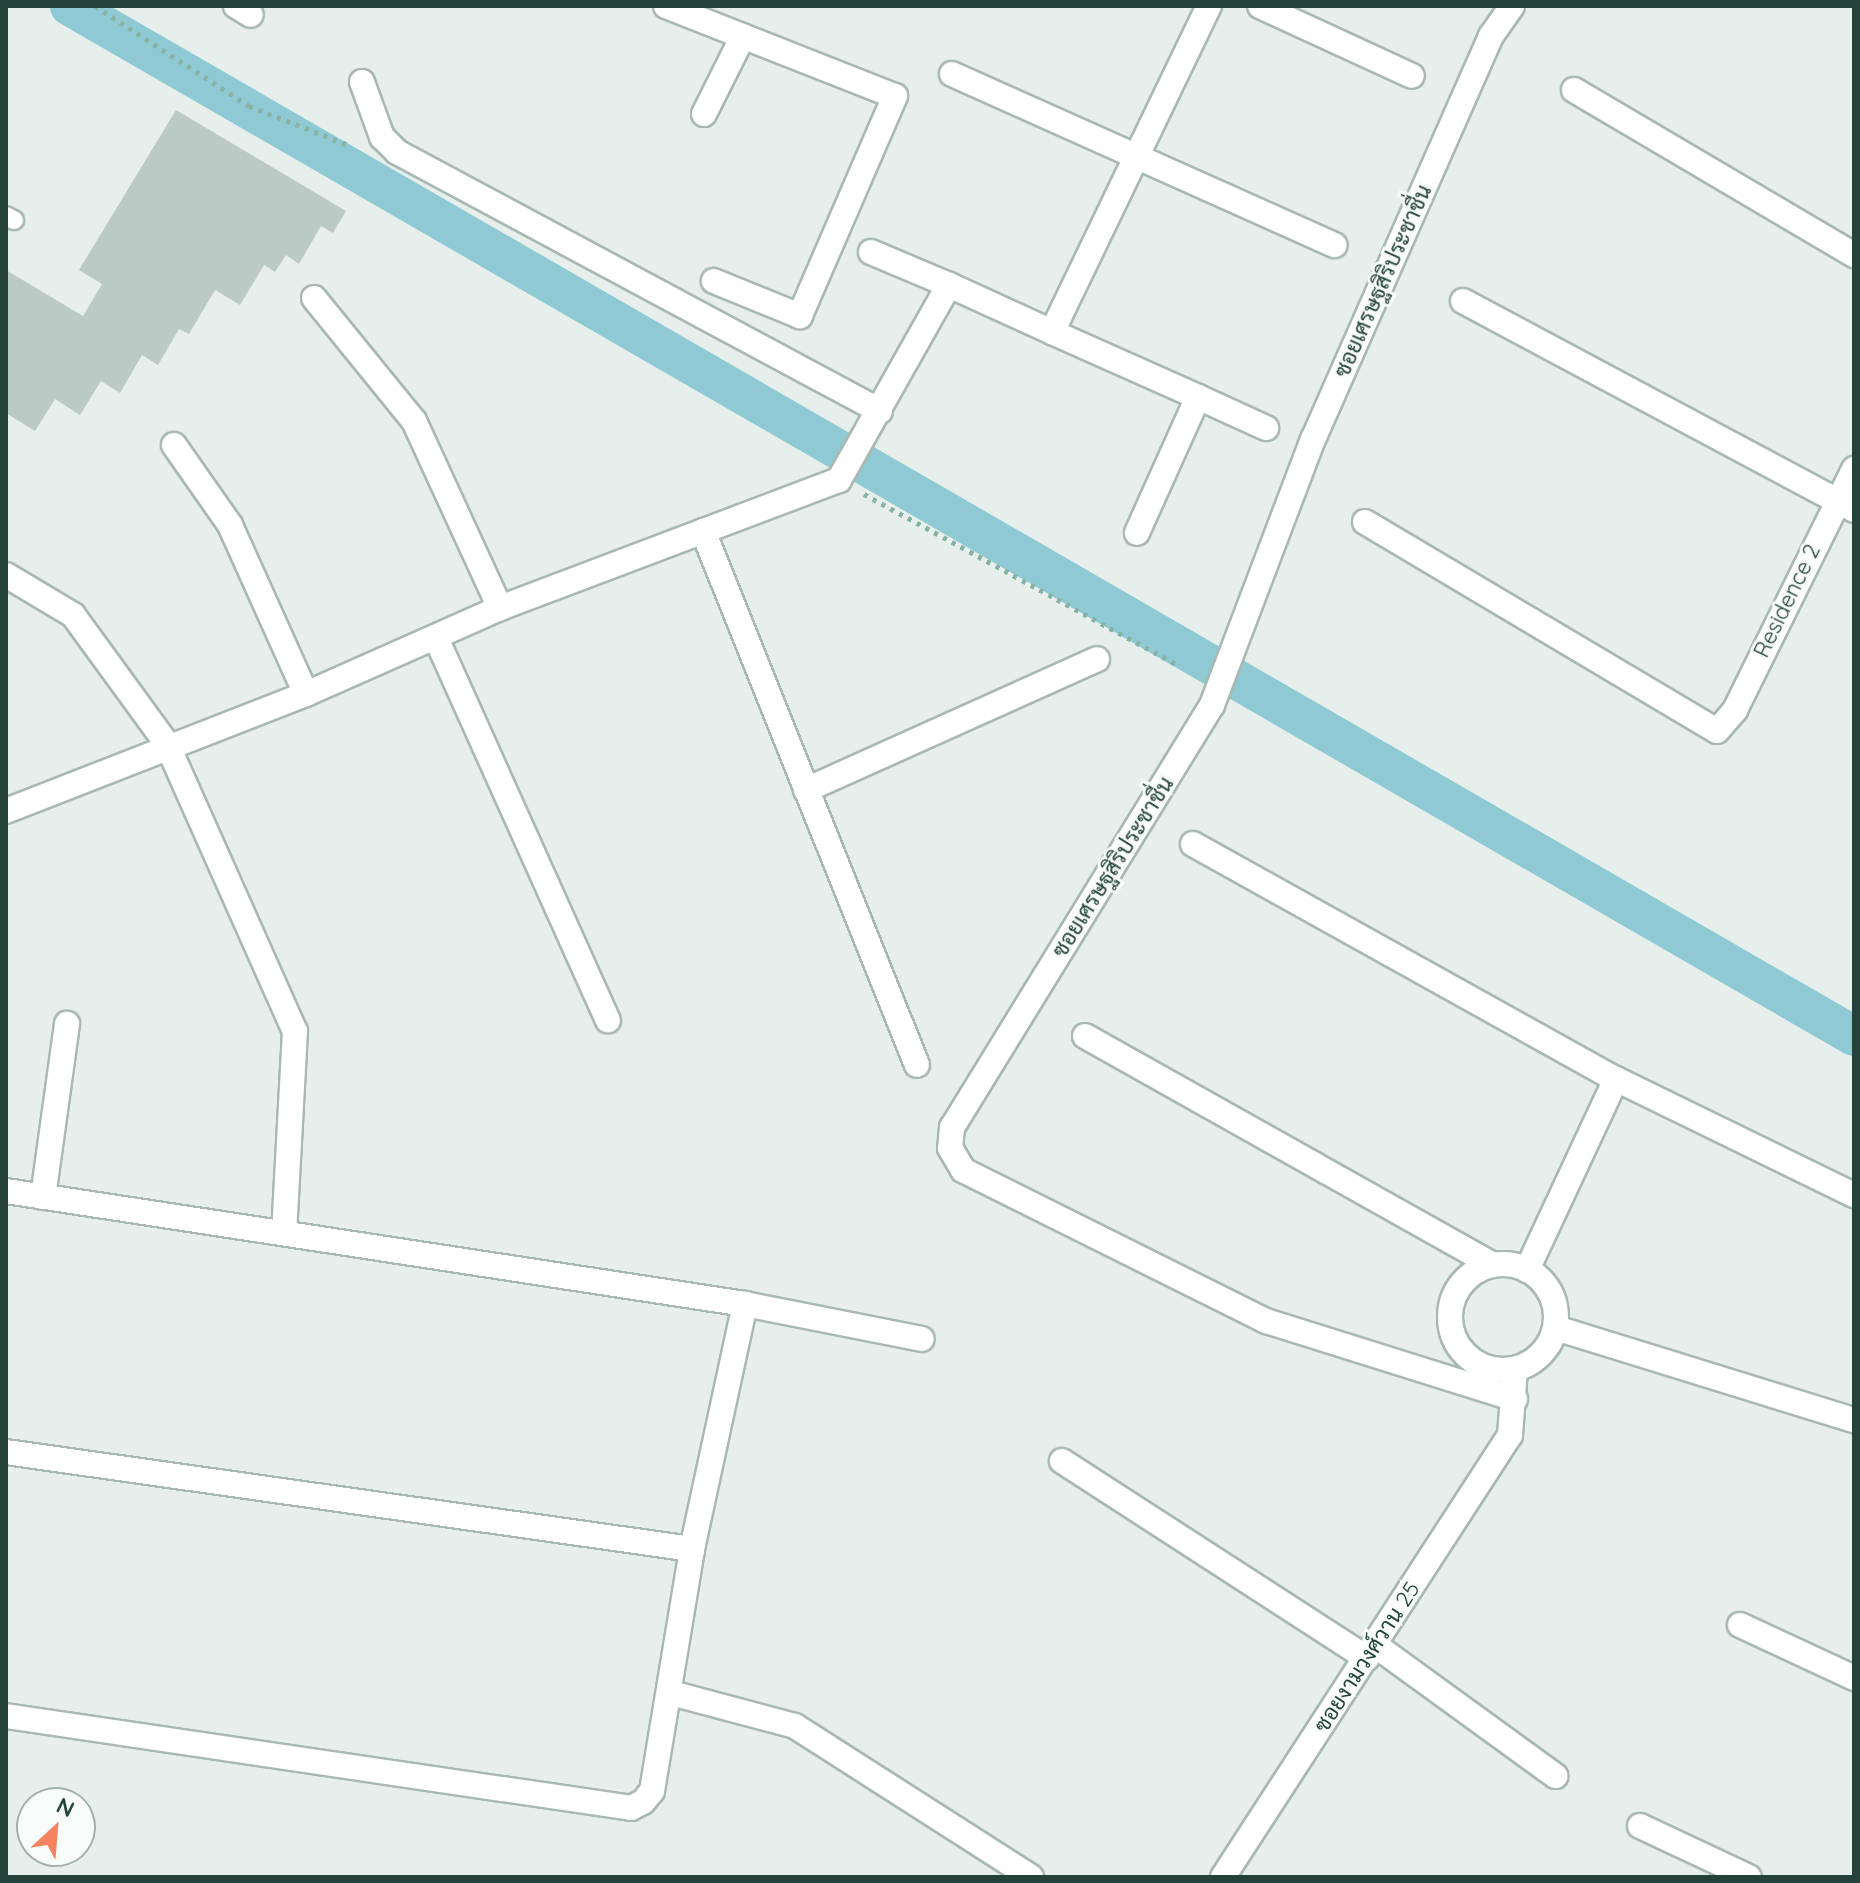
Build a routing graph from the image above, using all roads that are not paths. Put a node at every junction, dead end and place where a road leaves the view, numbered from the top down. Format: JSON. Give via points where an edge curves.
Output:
{"nodes":[{"id":1,"x":666,"y":6,"type":"edge"},
{"id":2,"x":1209,"y":6,"type":"edge"},
{"id":3,"x":1260,"y":6,"type":"edge"},
{"id":4,"x":1512,"y":6,"type":"edge"},
{"id":5,"x":743,"y":36,"type":"junction"},
{"id":6,"x":952,"y":74,"type":"dead end"},
{"id":7,"x":1412,"y":76,"type":"dead end"},
{"id":8,"x":362,"y":82,"type":"dead end"},
{"id":9,"x":1574,"y":90,"type":"dead end"},
{"id":10,"x":704,"y":114,"type":"dead end"},
{"id":11,"x":1133,"y":158,"type":"junction"},
{"id":12,"x":1335,"y":245,"type":"dead end"},
{"id":13,"x":871,"y":252,"type":"dead end"},
{"id":14,"x":1854,"y":255,"type":"edge"},
{"id":15,"x":714,"y":281,"type":"dead end"},
{"id":16,"x":949,"y":285,"type":"junction"},
{"id":17,"x":314,"y":298,"type":"dead end"},
{"id":18,"x":1463,"y":301,"type":"dead end"},
{"id":19,"x":1052,"y":332,"type":"junction"},
{"id":20,"x":1198,"y":397,"type":"junction"},
{"id":21,"x":880,"y":411,"type":"junction"},
{"id":22,"x":1266,"y":428,"type":"dead end"},
{"id":23,"x":174,"y":445,"type":"dead end"},
{"id":24,"x":1854,"y":469,"type":"edge"},
{"id":25,"x":1844,"y":506,"type":"edge"},
{"id":26,"x":1365,"y":522,"type":"dead end"},
{"id":27,"x":703,"y":531,"type":"junction"},
{"id":28,"x":1137,"y":533,"type":"dead end"},
{"id":29,"x":6,"y":575,"type":"edge"},
{"id":30,"x":500,"y":608,"type":"junction"},
{"id":31,"x":437,"y":640,"type":"junction"},
{"id":32,"x":1097,"y":659,"type":"dead end"},
{"id":33,"x":306,"y":694,"type":"junction"},
{"id":34,"x":167,"y":744,"type":"junction"},
{"id":35,"x":806,"y":790,"type":"junction"},
{"id":36,"x":6,"y":811,"type":"edge"},
{"id":37,"x":1193,"y":844,"type":"dead end"},
{"id":38,"x":608,"y":1020,"type":"dead end"},
{"id":39,"x":67,"y":1024,"type":"dead end"},
{"id":40,"x":1085,"y":1036,"type":"dead end"},
{"id":41,"x":917,"y":1065,"type":"dead end"},
{"id":42,"x":1616,"y":1079,"type":"junction"},
{"id":43,"x":6,"y":1191,"type":"edge"},
{"id":44,"x":1854,"y":1195,"type":"edge"},
{"id":45,"x":43,"y":1197,"type":"junction"},
{"id":46,"x":284,"y":1232,"type":"junction"},
{"id":47,"x":1493,"y":1265,"type":"junction"},
{"id":48,"x":1527,"y":1270,"type":"junction"},
{"id":49,"x":745,"y":1304,"type":"junction"},
{"id":50,"x":1556,"y":1328,"type":"junction"},
{"id":51,"x":922,"y":1339,"type":"dead end"},
{"id":52,"x":1515,"y":1370,"type":"junction"},
{"id":53,"x":1515,"y":1399,"type":"junction"},
{"id":54,"x":1854,"y":1420,"type":"edge"},
{"id":55,"x":6,"y":1452,"type":"edge"},
{"id":56,"x":1062,"y":1461,"type":"dead end"},
{"id":57,"x":692,"y":1549,"type":"junction"},
{"id":58,"x":1740,"y":1625,"type":"dead end"},
{"id":59,"x":1371,"y":1652,"type":"junction"},
{"id":60,"x":1854,"y":1678,"type":"edge"},
{"id":61,"x":671,"y":1693,"type":"junction"},
{"id":62,"x":6,"y":1716,"type":"edge"},
{"id":63,"x":1555,"y":1776,"type":"dead end"},
{"id":64,"x":1640,"y":1826,"type":"dead end"},
{"id":65,"x":1031,"y":1877,"type":"edge"},
{"id":66,"x":1223,"y":1877,"type":"edge"},
{"id":67,"x":1749,"y":1877,"type":"edge"}],
"edges":[{"from":1,"to":5,"type":"street"},
{"from":2,"to":11,"type":"street"},
{"from":3,"to":7,"type":"street"},
{"from":4,"to":53,"type":"street","name":"ซอยเศรษฐสิริประชาชื่น","via":[[1491,36],[1313,439],[1212,705],[952,1127],[950,1148],[963,1170],[1266,1321]]},
{"from":5,"to":10,"type":"street"},
{"from":5,"to":15,"type":"street","via":[[895,96],[800,316]]},
{"from":6,"to":11,"type":"street"},
{"from":8,"to":21,"type":"street","via":[[382,137],[397,152]]},
{"from":9,"to":14,"type":"street"},
{"from":11,"to":12,"type":"street"},
{"from":11,"to":19,"type":"street"},
{"from":13,"to":16,"type":"street"},
{"from":16,"to":19,"type":"street"},
{"from":16,"to":21,"type":"street"},
{"from":17,"to":30,"type":"street","via":[[414,421]]},
{"from":18,"to":25,"type":"street"},
{"from":19,"to":20,"type":"street"},
{"from":20,"to":22,"type":"street"},
{"from":20,"to":28,"type":"street"},
{"from":21,"to":27,"type":"street","via":[[839,480]]},
{"from":23,"to":33,"type":"street","via":[[230,525]]},
{"from":24,"to":25,"type":"street","name":"Residence 2"},
{"from":25,"to":26,"type":"street","name":"Residence 2","via":[[1735,710],[1717,731]]},
{"from":27,"to":30,"type":"street"},
{"from":27,"to":35,"type":"street"},
{"from":29,"to":34,"type":"street","via":[[73,615]]},
{"from":30,"to":31,"type":"street"},
{"from":31,"to":33,"type":"street"},
{"from":31,"to":38,"type":"street"},
{"from":32,"to":35,"type":"street"},
{"from":33,"to":34,"type":"street"},
{"from":34,"to":36,"type":"street"},
{"from":34,"to":46,"type":"street","via":[[295,1031]]},
{"from":35,"to":41,"type":"street"},
{"from":37,"to":42,"type":"street"},
{"from":39,"to":45,"type":"street"},
{"from":40,"to":47,"type":"street"},
{"from":42,"to":44,"type":"street"},
{"from":42,"to":48,"type":"street"},
{"from":43,"to":45,"type":"street"},
{"from":45,"to":46,"type":"street"},
{"from":46,"to":49,"type":"street"},
{"from":47,"to":48,"type":"street"},
{"from":47,"to":52,"type":"street","via":[[1454,1295],[1450,1327],[1467,1357]]},
{"from":48,"to":50,"type":"street","via":[[1551,1294]]},
{"from":49,"to":51,"type":"street"},
{"from":49,"to":57,"type":"street"},
{"from":50,"to":52,"type":"street","via":[[1542,1355]]},
{"from":50,"to":54,"type":"street"},
{"from":52,"to":53,"type":"street"},
{"from":53,"to":59,"type":"street","name":"ซอยงามวงศ์วาน 25","via":[[1510,1435]]},
{"from":55,"to":57,"type":"street"},
{"from":56,"to":59,"type":"street"},
{"from":57,"to":61,"type":"street"},
{"from":58,"to":60,"type":"street"},
{"from":59,"to":63,"type":"street"},
{"from":59,"to":66,"type":"street","name":"ซอยงามวงศ์วาน 25"},
{"from":61,"to":62,"type":"street","via":[[652,1791],[631,1808]]},
{"from":61,"to":65,"type":"street","via":[[795,1726]]},
{"from":64,"to":67,"type":"street"}]}
